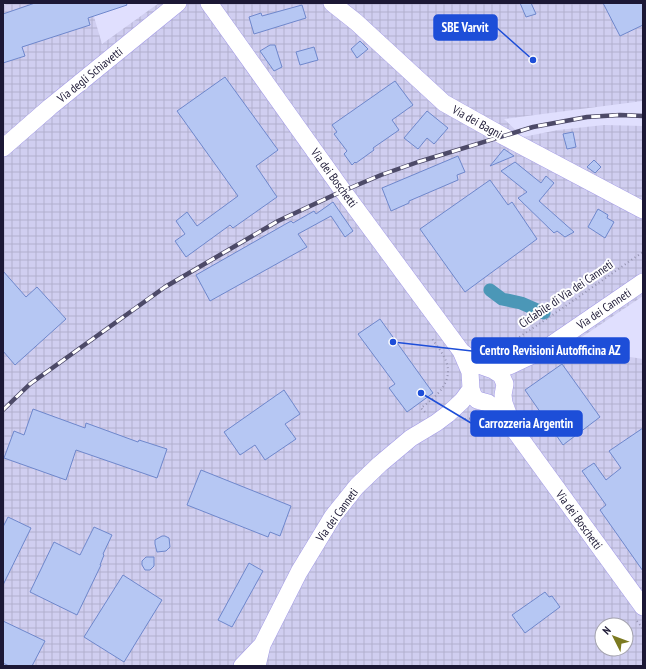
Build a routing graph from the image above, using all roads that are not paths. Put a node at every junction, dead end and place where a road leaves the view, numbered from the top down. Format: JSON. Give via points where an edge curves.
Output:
{"nodes":[{"id":1,"x":178,"y":3,"type":"edge"},
{"id":2,"x":209,"y":3,"type":"edge"},
{"id":3,"x":332,"y":3,"type":"edge"},
{"id":4,"x":3,"y":148,"type":"edge"},
{"id":5,"x":643,"y":210,"type":"edge"},
{"id":6,"x":643,"y":282,"type":"edge"},
{"id":7,"x":457,"y":345,"type":"junction"},
{"id":8,"x":544,"y":349,"type":"junction"},
{"id":9,"x":490,"y":369,"type":"junction"},
{"id":10,"x":471,"y":385,"type":"junction"},
{"id":11,"x":504,"y":390,"type":"junction"},
{"id":12,"x":485,"y":403,"type":"junction"},
{"id":13,"x":449,"y":419,"type":"junction"},
{"id":14,"x":516,"y":432,"type":"junction"},
{"id":15,"x":643,"y":607,"type":"edge"},
{"id":16,"x":262,"y":645,"type":"junction"},
{"id":17,"x":242,"y":666,"type":"edge"},
{"id":18,"x":256,"y":666,"type":"edge"}],
"edges":[{"from":1,"to":4,"type":"street","name":"Via degli Schiavetti"},
{"from":2,"to":7,"type":"street","name":"Via dei Boschetti"},
{"from":3,"to":5,"type":"street","name":"Via dei Bagni","via":[[444,103]]},
{"from":6,"to":8,"type":"street","name":"Via dei Canneti"},
{"from":7,"to":9,"type":"street","name":"Via dei Boschetti","via":[[473,361]]},
{"from":7,"to":10,"type":"street","name":"Via dei Boschetti","via":[[468,365]]},
{"from":8,"to":9,"type":"street","name":"Via dei Canneti","via":[[509,366]]},
{"from":8,"to":11,"type":"street","name":"Via dei Canneti"},
{"from":9,"to":10,"type":"street","via":[[477,372]]},
{"from":9,"to":11,"type":"street","name":"Via dei Boschetti","via":[[501,375]]},
{"from":10,"to":12,"type":"street","name":"Via dei Boschetti","via":[[477,400]]},
{"from":10,"to":13,"type":"street","name":"Via dei Canneti"},
{"from":11,"to":12,"type":"street","via":[[494,402]]},
{"from":11,"to":14,"type":"street","name":"Via dei Boschetti","via":[[508,413]]},
{"from":12,"to":13,"type":"street","name":"Via dei Canneti","via":[[465,407]]},
{"from":12,"to":14,"type":"street","name":"Via dei Boschetti","via":[[503,416]]},
{"from":13,"to":16,"type":"street","name":"Via dei Canneti","via":[[411,438],[380,464],[333,516],[298,572]]},
{"from":14,"to":15,"type":"street","name":"Via dei Boschetti"},
{"from":16,"to":17,"type":"street","name":"Via dei Canneti"},
{"from":16,"to":18,"type":"street","name":"Via dei Canneti"}]}
